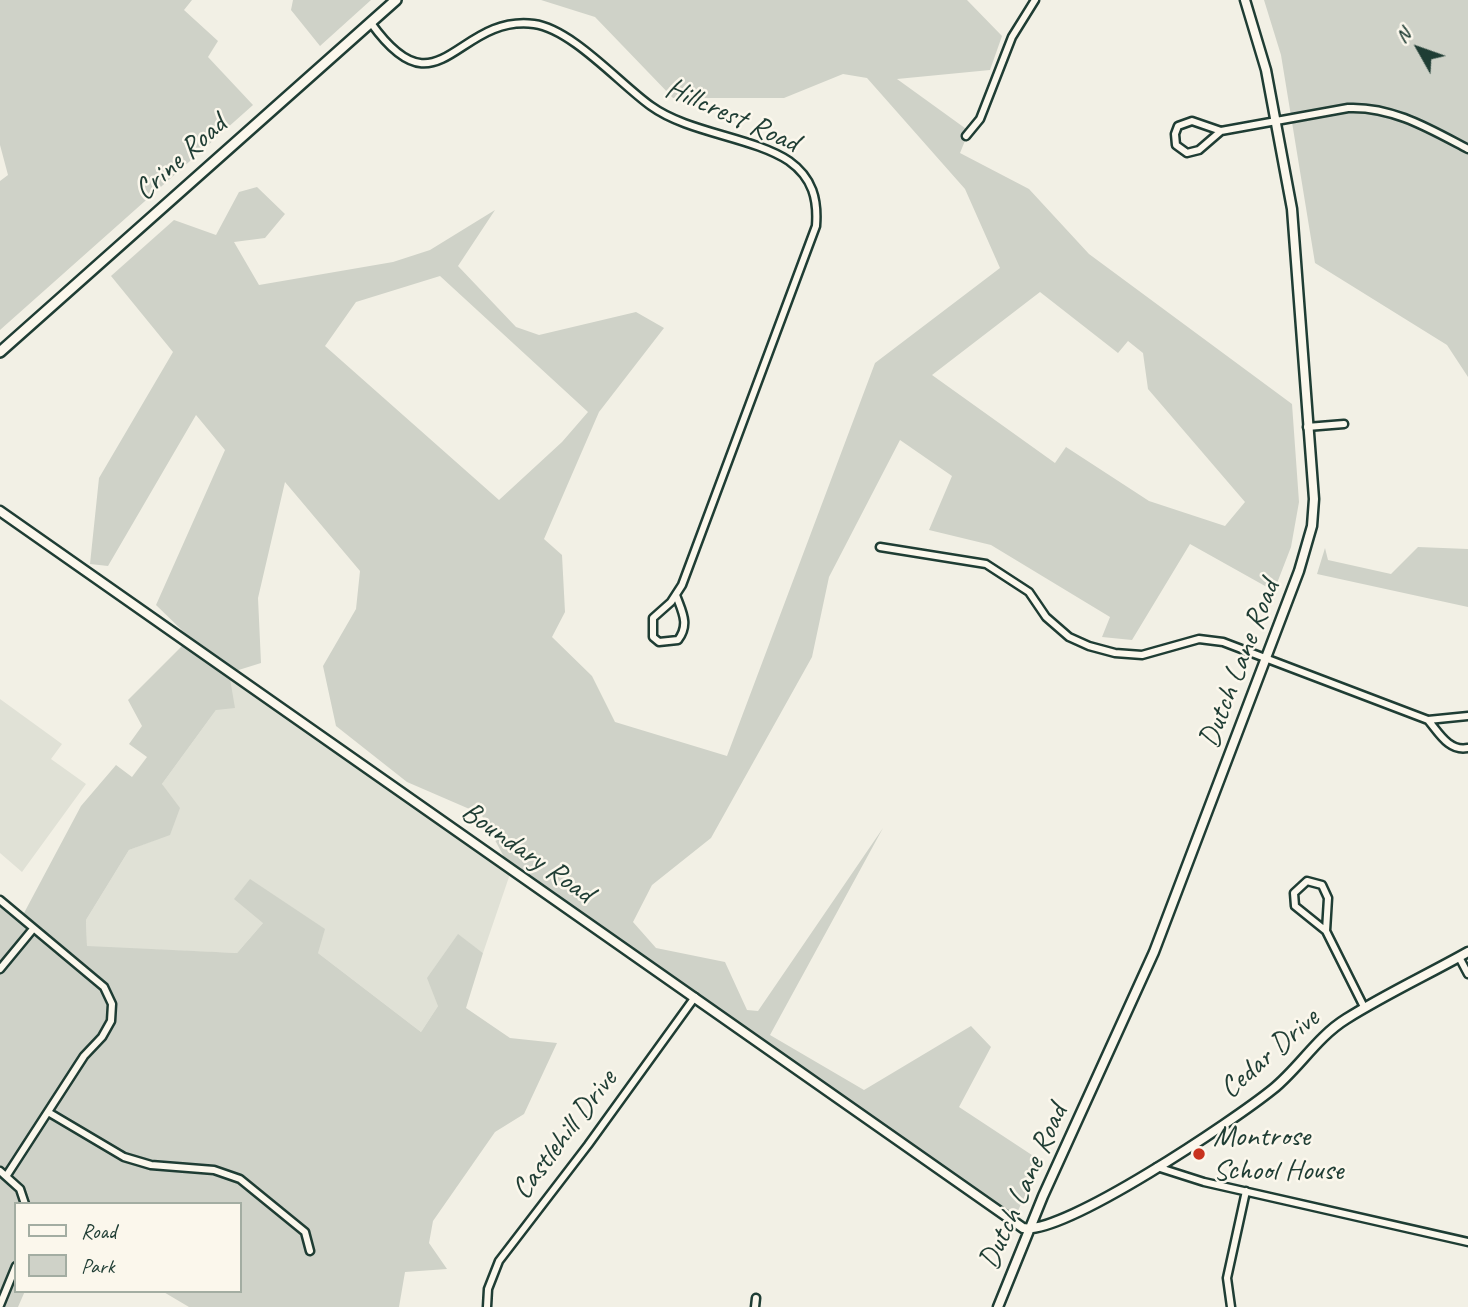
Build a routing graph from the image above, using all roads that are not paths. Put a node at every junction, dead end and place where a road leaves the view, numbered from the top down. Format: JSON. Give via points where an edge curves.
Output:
{"nodes":[{"id":1,"x":396,"y":0,"type":"edge"},
{"id":2,"x":1035,"y":0,"type":"edge"},
{"id":3,"x":1245,"y":0,"type":"edge"},
{"id":4,"x":371,"y":23,"type":"junction"},
{"id":5,"x":1276,"y":121,"type":"junction"},
{"id":6,"x":1221,"y":131,"type":"junction"},
{"id":7,"x":966,"y":136,"type":"dead end"},
{"id":8,"x":1468,"y":149,"type":"edge"},
{"id":9,"x":0,"y":352,"type":"edge"},
{"id":10,"x":1344,"y":424,"type":"dead end"},
{"id":11,"x":1307,"y":427,"type":"junction"},
{"id":12,"x":0,"y":511,"type":"edge"},
{"id":13,"x":880,"y":548,"type":"dead end"},
{"id":14,"x":676,"y":595,"type":"junction"},
{"id":15,"x":1266,"y":658,"type":"junction"},
{"id":16,"x":1468,"y":716,"type":"edge"},
{"id":17,"x":1428,"y":720,"type":"junction"},
{"id":18,"x":1468,"y":748,"type":"edge"},
{"id":19,"x":0,"y":900,"type":"edge"},
{"id":20,"x":33,"y":929,"type":"junction"},
{"id":21,"x":1326,"y":931,"type":"junction"},
{"id":22,"x":1468,"y":952,"type":"edge"},
{"id":23,"x":1459,"y":957,"type":"junction"},
{"id":24,"x":0,"y":969,"type":"edge"},
{"id":25,"x":1468,"y":974,"type":"edge"},
{"id":26,"x":695,"y":997,"type":"junction"},
{"id":27,"x":1364,"y":1007,"type":"junction"},
{"id":28,"x":48,"y":1112,"type":"junction"},
{"id":29,"x":1157,"y":1167,"type":"junction"},
{"id":30,"x":0,"y":1171,"type":"edge"},
{"id":31,"x":7,"y":1175,"type":"junction"},
{"id":32,"x":1246,"y":1191,"type":"junction"},
{"id":33,"x":24,"y":1202,"type":"edge"},
{"id":34,"x":1029,"y":1229,"type":"junction"},
{"id":35,"x":1468,"y":1242,"type":"edge"},
{"id":36,"x":310,"y":1251,"type":"dead end"},
{"id":37,"x":14,"y":1271,"type":"edge"},
{"id":38,"x":756,"y":1298,"type":"dead end"},
{"id":39,"x":0,"y":1305,"type":"edge"},
{"id":40,"x":487,"y":1307,"type":"edge"},
{"id":41,"x":755,"y":1307,"type":"edge"},
{"id":42,"x":998,"y":1307,"type":"edge"},
{"id":43,"x":1231,"y":1307,"type":"edge"}],
"edges":[{"from":1,"to":4,"type":"main road","name":"Crine Road"},
{"from":2,"to":7,"type":"street","via":[[1012,37],[981,119]]},
{"from":3,"to":5,"type":"street","name":"Dutch Lane Road"},
{"from":4,"to":9,"type":"main road","name":"Crine Road"},
{"from":4,"to":14,"type":"street","name":"Hillcrest Road","via":[[393,51],[418,64],[450,57],[478,34],[502,25],[537,24],[576,45],[652,108],[788,161],[818,201],[816,226]]},
{"from":5,"to":6,"type":"street"},
{"from":5,"to":8,"type":"street","via":[[1367,107],[1399,115]]},
{"from":5,"to":11,"type":"street","name":"Dutch Lane Road","via":[[1297,247]]},
{"from":6,"to":6,"type":"street","via":[[1188,121],[1178,126],[1175,140],[1180,149],[1194,153]]},
{"from":10,"to":11,"type":"street"},
{"from":11,"to":15,"type":"street","name":"Dutch Lane Road","via":[[1312,526]]},
{"from":12,"to":26,"type":"street","name":"Boundary Road"},
{"from":13,"to":15,"type":"street","via":[[986,564],[1028,592],[1046,617],[1069,637],[1089,646],[1142,655],[1199,639],[1223,642]]},
{"from":14,"to":14,"type":"street","name":"Hillcrest Road","via":[[685,616],[684,631],[678,640],[659,642],[653,637],[653,618]]},
{"from":15,"to":17,"type":"street"},
{"from":15,"to":34,"type":"street","name":"Dutch Lane Road","via":[[1154,952]]},
{"from":16,"to":17,"type":"street"},
{"from":17,"to":18,"type":"street","via":[[1449,745]]},
{"from":19,"to":20,"type":"street"},
{"from":20,"to":24,"type":"street"},
{"from":20,"to":28,"type":"street","via":[[104,987],[112,1004],[111,1021],[102,1037],[84,1056]]},
{"from":21,"to":21,"type":"street","via":[[1295,906],[1294,893],[1301,884],[1313,881],[1326,889]]},
{"from":21,"to":27,"type":"street"},
{"from":22,"to":23,"type":"street","name":"Cedar Drive"},
{"from":23,"to":25,"type":"street"},
{"from":23,"to":27,"type":"street","name":"Cedar Drive"},
{"from":26,"to":34,"type":"street","name":"Boundary Road"},
{"from":26,"to":40,"type":"street","name":"Castlehill Drive","via":[[499,1261],[488,1289]]},
{"from":27,"to":29,"type":"street","name":"Cedar Drive","via":[[1335,1027],[1273,1089]]},
{"from":28,"to":31,"type":"street"},
{"from":28,"to":36,"type":"street","via":[[124,1157],[151,1165],[214,1170],[240,1179],[305,1232]]},
{"from":29,"to":32,"type":"street"},
{"from":29,"to":34,"type":"street","name":"Cedar Drive","via":[[1057,1222]]},
{"from":30,"to":31,"type":"street"},
{"from":31,"to":33,"type":"street"},
{"from":32,"to":35,"type":"street"},
{"from":32,"to":43,"type":"street","via":[[1228,1269]]},
{"from":34,"to":42,"type":"street","name":"Dutch Lane Road"},
{"from":37,"to":39,"type":"street"},
{"from":38,"to":41,"type":"street"}]}
